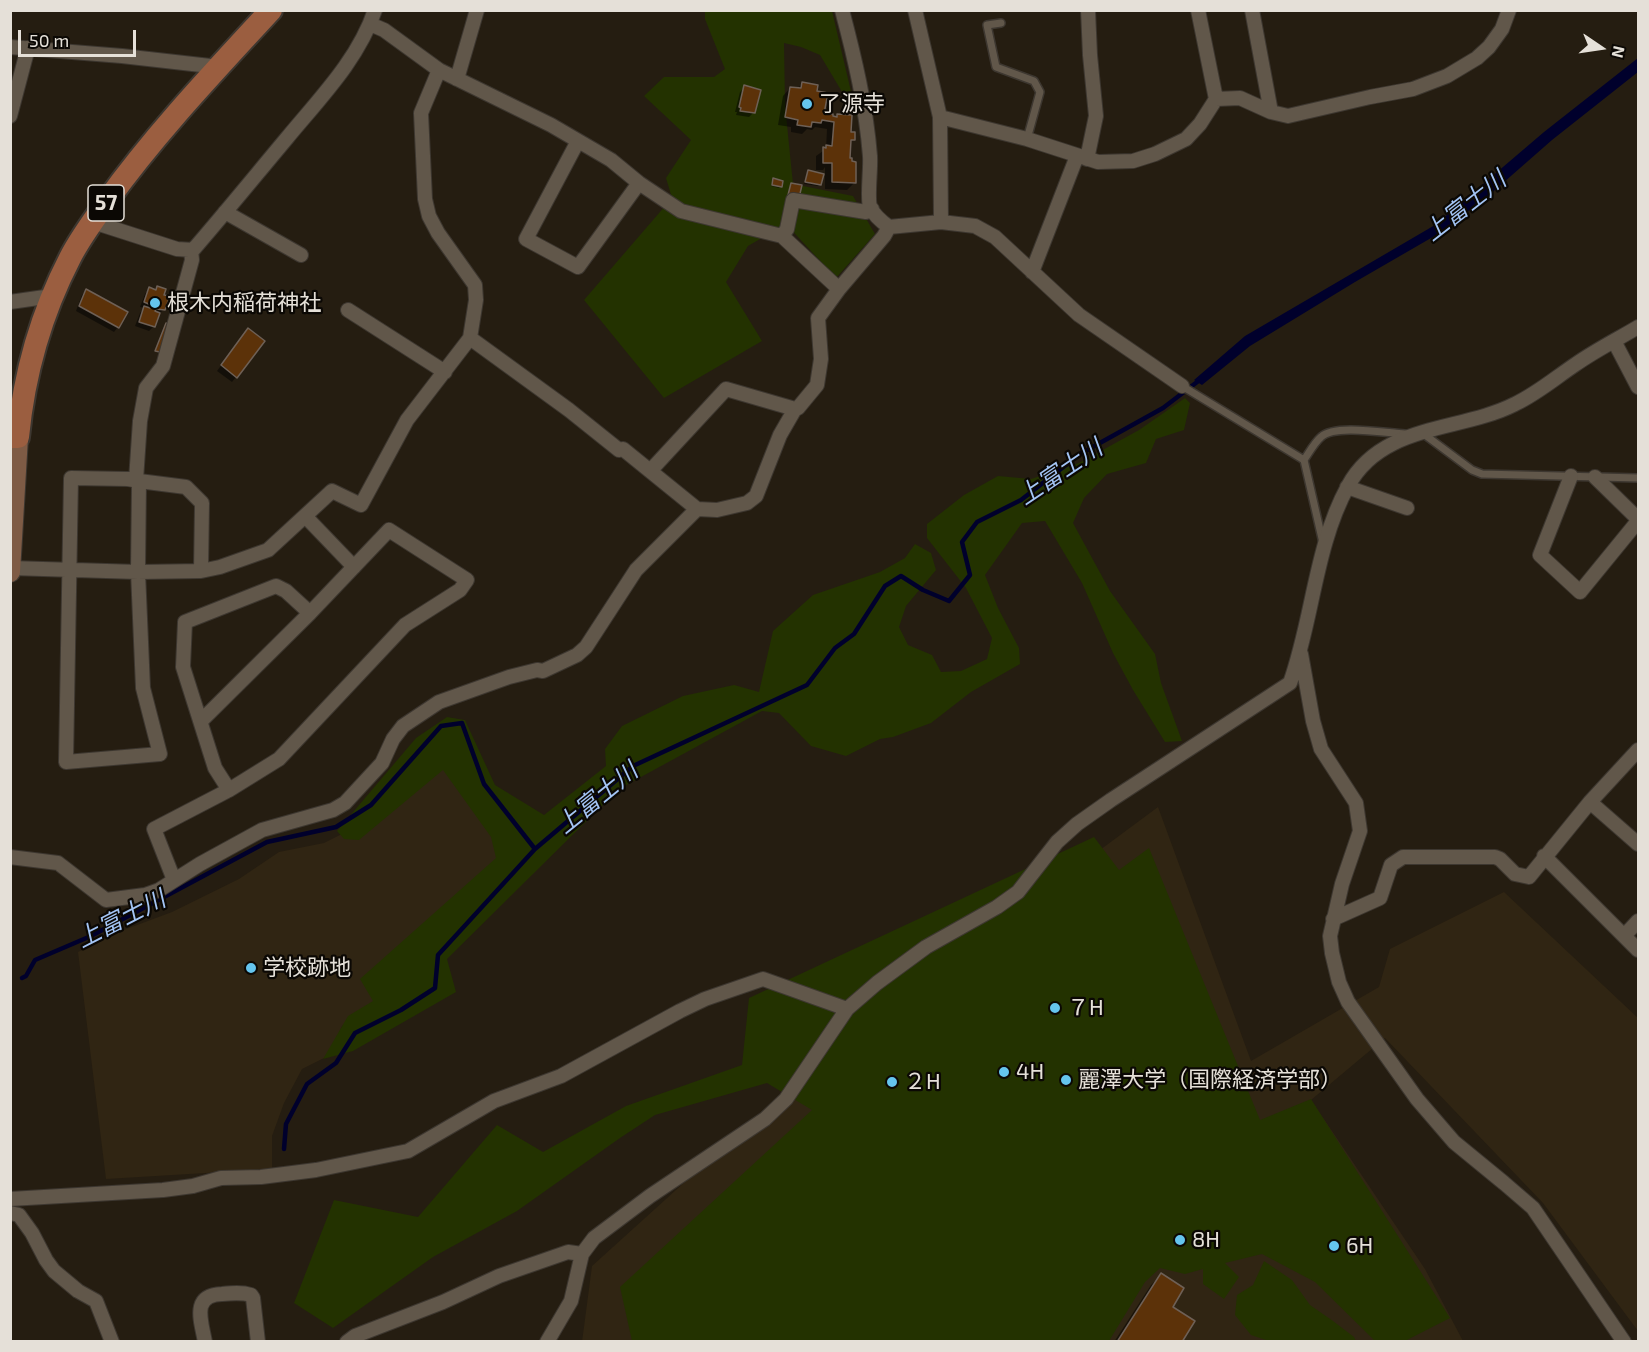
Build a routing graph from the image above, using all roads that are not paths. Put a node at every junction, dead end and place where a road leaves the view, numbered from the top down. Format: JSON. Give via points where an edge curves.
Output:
{"nodes":[{"id":1,"x":271,"y":10,"type":"edge"},
{"id":2,"x":375,"y":10,"type":"edge"},
{"id":3,"x":477,"y":10,"type":"edge"},
{"id":4,"x":842,"y":10,"type":"edge"},
{"id":5,"x":915,"y":10,"type":"edge"},
{"id":6,"x":1088,"y":10,"type":"edge"},
{"id":7,"x":1198,"y":10,"type":"edge"},
{"id":8,"x":1252,"y":10,"type":"edge"},
{"id":9,"x":1509,"y":10,"type":"edge"},
{"id":10,"x":1001,"y":23,"type":"dead end"},
{"id":11,"x":370,"y":24,"type":"junction"},
{"id":12,"x":10,"y":47,"type":"edge"},
{"id":13,"x":28,"y":48,"type":"junction"},
{"id":14,"x":219,"y":67,"type":"junction"},
{"id":15,"x":439,"y":70,"type":"junction"},
{"id":16,"x":457,"y":79,"type":"junction"},
{"id":17,"x":1216,"y":99,"type":"junction"},
{"id":18,"x":1271,"y":112,"type":"junction"},
{"id":19,"x":10,"y":116,"type":"edge"},
{"id":20,"x":940,"y":117,"type":"junction"},
{"id":21,"x":1027,"y":139,"type":"junction"},
{"id":22,"x":578,"y":141,"type":"junction"},
{"id":23,"x":1082,"y":158,"type":"junction"},
{"id":24,"x":639,"y":183,"type":"junction"},
{"id":25,"x":872,"y":209,"type":"junction"},
{"id":26,"x":225,"y":212,"type":"junction"},
{"id":27,"x":93,"y":222,"type":"junction"},
{"id":28,"x":941,"y":222,"type":"junction"},
{"id":29,"x":889,"y":227,"type":"junction"},
{"id":30,"x":782,"y":236,"type":"junction"},
{"id":31,"x":190,"y":250,"type":"junction"},
{"id":32,"x":301,"y":255,"type":"dead end"},
{"id":33,"x":1032,"y":272,"type":"junction"},
{"id":34,"x":839,"y":289,"type":"junction"},
{"id":35,"x":52,"y":296,"type":"junction"},
{"id":36,"x":10,"y":302,"type":"edge"},
{"id":37,"x":348,"y":310,"type":"dead end"},
{"id":38,"x":1638,"y":327,"type":"edge"},
{"id":39,"x":470,"y":338,"type":"junction"},
{"id":40,"x":1614,"y":341,"type":"junction"},
{"id":41,"x":445,"y":372,"type":"junction"},
{"id":42,"x":1182,"y":386,"type":"joint"},
{"id":43,"x":1638,"y":387,"type":"edge"},
{"id":44,"x":795,"y":409,"type":"junction"},
{"id":45,"x":1417,"y":434,"type":"junction"},
{"id":46,"x":14,"y":437,"type":"edge"},
{"id":47,"x":1304,"y":460,"type":"junction"},
{"id":48,"x":651,"y":470,"type":"junction"},
{"id":49,"x":1571,"y":476,"type":"junction"},
{"id":50,"x":1594,"y":477,"type":"junction"},
{"id":51,"x":1638,"y":478,"type":"edge"},
{"id":52,"x":137,"y":481,"type":"junction"},
{"id":53,"x":1347,"y":486,"type":"junction"},
{"id":54,"x":1407,"y":508,"type":"dead end"},
{"id":55,"x":697,"y":509,"type":"junction"},
{"id":56,"x":305,"y":516,"type":"junction"},
{"id":57,"x":1638,"y":520,"type":"edge"},
{"id":58,"x":1324,"y":549,"type":"junction"},
{"id":59,"x":354,"y":567,"type":"junction"},
{"id":60,"x":11,"y":570,"type":"edge"},
{"id":61,"x":70,"y":570,"type":"junction"},
{"id":62,"x":201,"y":571,"type":"junction"},
{"id":63,"x":138,"y":572,"type":"junction"},
{"id":64,"x":310,"y":613,"type":"junction"},
{"id":65,"x":1301,"y":652,"type":"junction"},
{"id":66,"x":201,"y":721,"type":"junction"},
{"id":67,"x":1638,"y":750,"type":"edge"},
{"id":68,"x":229,"y":790,"type":"junction"},
{"id":69,"x":1590,"y":802,"type":"junction"},
{"id":70,"x":1638,"y":844,"type":"edge"},
{"id":71,"x":1544,"y":856,"type":"junction"},
{"id":72,"x":10,"y":857,"type":"edge"},
{"id":73,"x":174,"y":880,"type":"junction"},
{"id":74,"x":1333,"y":919,"type":"junction"},
{"id":75,"x":1638,"y":921,"type":"edge"},
{"id":76,"x":1624,"y":936,"type":"junction"},
{"id":77,"x":1638,"y":950,"type":"edge"},
{"id":78,"x":847,"y":1009,"type":"junction"},
{"id":79,"x":10,"y":1198,"type":"edge"},
{"id":80,"x":10,"y":1214,"type":"edge"},
{"id":81,"x":582,"y":1254,"type":"junction"},
{"id":82,"x":112,"y":1341,"type":"edge"},
{"id":83,"x":205,"y":1341,"type":"edge"},
{"id":84,"x":258,"y":1341,"type":"edge"},
{"id":85,"x":347,"y":1341,"type":"edge"},
{"id":86,"x":547,"y":1341,"type":"edge"},
{"id":87,"x":1624,"y":1341,"type":"edge"}],
"edges":[{"from":1,"to":14,"type":"main road","number":"57"},
{"from":2,"to":11,"type":"street"},
{"from":3,"to":16,"type":"street"},
{"from":4,"to":25,"type":"street","via":[[864,105]]},
{"from":5,"to":20,"type":"street"},
{"from":6,"to":23,"type":"street","via":[[1096,116]]},
{"from":7,"to":17,"type":"street"},
{"from":8,"to":18,"type":"street"},
{"from":9,"to":18,"type":"street","via":[[1489,47],[1447,76],[1413,89],[1340,103],[1298,116]]},
{"from":10,"to":21,"type":"lane","via":[[987,25],[996,67],[1034,81],[1040,92]]},
{"from":11,"to":15,"type":"street"},
{"from":11,"to":26,"type":"street","via":[[353,57]]},
{"from":12,"to":13,"type":"street"},
{"from":13,"to":14,"type":"street"},
{"from":13,"to":19,"type":"street"},
{"from":14,"to":27,"type":"main road","number":"57","via":[[150,145]]},
{"from":15,"to":16,"type":"street"},
{"from":15,"to":39,"type":"street","via":[[421,113],[425,199],[438,232],[475,285]]},
{"from":16,"to":22,"type":"street"},
{"from":17,"to":18,"type":"street","via":[[1240,98]]},
{"from":17,"to":23,"type":"street","via":[[1200,124],[1178,144],[1133,161],[1108,163]]},
{"from":20,"to":21,"type":"street"},
{"from":20,"to":28,"type":"street"},
{"from":21,"to":23,"type":"street"},
{"from":22,"to":24,"type":"street","via":[[611,160]]},
{"from":22,"to":24,"type":"street","via":[[526,239],[578,267]]},
{"from":23,"to":33,"type":"street"},
{"from":24,"to":30,"type":"street","via":[[681,211]]},
{"from":25,"to":29,"type":"street"},
{"from":25,"to":30,"type":"street","via":[[866,212],[793,200]]},
{"from":26,"to":31,"type":"street"},
{"from":26,"to":32,"type":"street"},
{"from":27,"to":31,"type":"street"},
{"from":27,"to":35,"type":"main road","number":"57","via":[[70,257]]},
{"from":28,"to":29,"type":"street"},
{"from":28,"to":33,"type":"street","via":[[975,226],[995,237]]},
{"from":29,"to":34,"type":"street"},
{"from":30,"to":34,"type":"street"},
{"from":31,"to":52,"type":"street","via":[[192,260],[163,366],[146,388]]},
{"from":33,"to":42,"type":"street","via":[[1079,315]]},
{"from":34,"to":44,"type":"street","via":[[818,318],[821,358],[817,385]]},
{"from":35,"to":36,"type":"street"},
{"from":35,"to":46,"type":"main road","number":"57"},
{"from":37,"to":41,"type":"street"},
{"from":38,"to":40,"type":"street"},
{"from":39,"to":41,"type":"street"},
{"from":39,"to":48,"type":"street","via":[[604,440]]},
{"from":40,"to":43,"type":"street"},
{"from":40,"to":45,"type":"street","via":[[1514,405]]},
{"from":41,"to":56,"type":"street","via":[[407,420],[361,505],[332,491]]},
{"from":42,"to":47,"type":"lane"},
{"from":44,"to":48,"type":"street","via":[[726,389]]},
{"from":44,"to":55,"type":"street","via":[[780,435],[756,496],[747,503],[717,510]]},
{"from":45,"to":47,"type":"lane","via":[[1340,430],[1321,436]]},
{"from":45,"to":49,"type":"lane","via":[[1482,474]]},
{"from":45,"to":53,"type":"street","via":[[1368,459]]},
{"from":46,"to":60,"type":"main road"},
{"from":47,"to":58,"type":"lane"},
{"from":48,"to":55,"type":"street"},
{"from":49,"to":50,"type":"lane"},
{"from":49,"to":57,"type":"street","via":[[1540,555],[1580,592]]},
{"from":50,"to":51,"type":"lane"},
{"from":50,"to":57,"type":"street"},
{"from":52,"to":61,"type":"street","via":[[71,478]]},
{"from":52,"to":62,"type":"street","via":[[186,487],[202,503]]},
{"from":52,"to":63,"type":"street"},
{"from":53,"to":54,"type":"street"},
{"from":53,"to":58,"type":"street"},
{"from":55,"to":73,"type":"street","via":[[636,570],[577,655],[543,671],[509,677],[439,702],[403,726],[382,763],[345,803],[262,830]]},
{"from":56,"to":59,"type":"street"},
{"from":56,"to":62,"type":"street","via":[[268,550]]},
{"from":58,"to":65,"type":"street"},
{"from":59,"to":64,"type":"street"},
{"from":59,"to":68,"type":"street","via":[[389,530],[467,580],[460,590],[405,625],[279,759]]},
{"from":60,"to":61,"type":"street"},
{"from":61,"to":63,"type":"street"},
{"from":61,"to":63,"type":"street","via":[[66,762],[160,754],[142,688]]},
{"from":62,"to":63,"type":"street"},
{"from":64,"to":66,"type":"street"},
{"from":64,"to":66,"type":"street","via":[[276,586],[185,622],[183,667]]},
{"from":65,"to":74,"type":"street","via":[[1321,749],[1356,803],[1360,831]]},
{"from":65,"to":78,"type":"street","via":[[1290,682],[1077,824],[1057,842],[1018,892],[926,947]]},
{"from":66,"to":68,"type":"street","via":[[215,768]]},
{"from":67,"to":69,"type":"street"},
{"from":68,"to":73,"type":"street","via":[[154,829]]},
{"from":69,"to":70,"type":"street"},
{"from":69,"to":71,"type":"street"},
{"from":71,"to":74,"type":"street","via":[[1529,877],[1515,874],[1495,857],[1403,857],[1391,865],[1380,897]]},
{"from":71,"to":76,"type":"street"},
{"from":72,"to":73,"type":"street","via":[[58,863],[106,900],[145,895]]},
{"from":74,"to":87,"type":"street","via":[[1330,936],[1340,981],[1348,1002],[1371,1036],[1454,1143],[1533,1208]]},
{"from":75,"to":76,"type":"street"},
{"from":76,"to":77,"type":"street"},
{"from":78,"to":79,"type":"street","via":[[763,979],[680,1011],[561,1076],[494,1101],[408,1150],[316,1170],[221,1178],[163,1190]]},
{"from":78,"to":81,"type":"street","via":[[786,1099],[765,1119],[641,1203],[594,1238]]},
{"from":80,"to":82,"type":"street","via":[[19,1215],[54,1271],[96,1301]]},
{"from":81,"to":85,"type":"street","via":[[568,1252],[499,1276]]},
{"from":81,"to":86,"type":"street","via":[[571,1301]]},
{"from":83,"to":84,"type":"street","via":[[200,1313],[206,1297],[245,1293],[253,1298]]}]}
